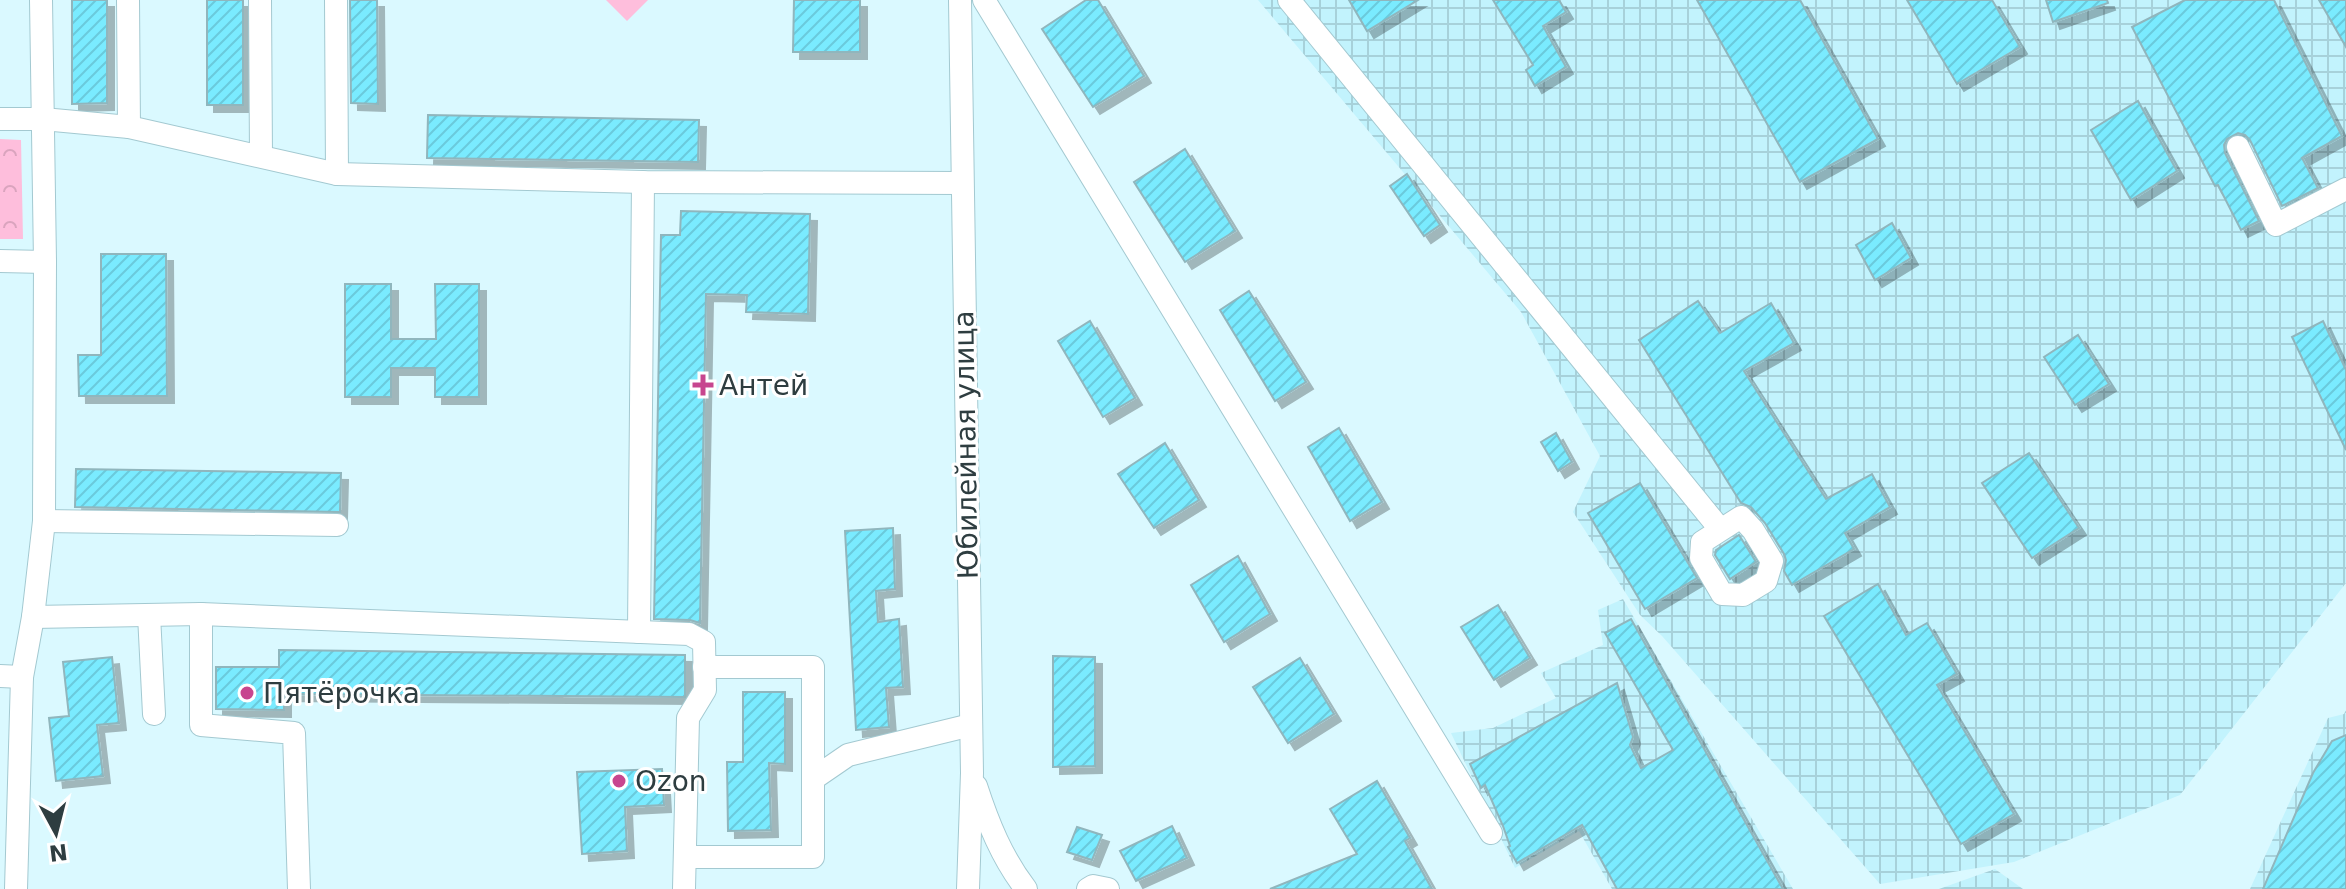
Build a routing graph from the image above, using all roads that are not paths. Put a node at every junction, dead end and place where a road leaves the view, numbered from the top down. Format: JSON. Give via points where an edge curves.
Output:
{"nodes":[{"id":1,"x":41,"y":0,"type":"edge"},
{"id":2,"x":128,"y":0,"type":"edge"},
{"id":3,"x":260,"y":0,"type":"edge"},
{"id":4,"x":336,"y":0,"type":"edge"},
{"id":5,"x":960,"y":0,"type":"edge"},
{"id":6,"x":984,"y":0,"type":"edge"},
{"id":7,"x":1289,"y":0,"type":"edge"},
{"id":8,"x":0,"y":119,"type":"edge"},
{"id":9,"x":43,"y":119,"type":"junction"},
{"id":10,"x":129,"y":127,"type":"junction"},
{"id":11,"x":2238,"y":147,"type":"dead end"},
{"id":12,"x":261,"y":156,"type":"junction"},
{"id":13,"x":337,"y":174,"type":"junction"},
{"id":14,"x":643,"y":182,"type":"junction"},
{"id":15,"x":961,"y":183,"type":"junction"},
{"id":16,"x":2346,"y":189,"type":"edge"},
{"id":17,"x":0,"y":261,"type":"edge"},
{"id":18,"x":45,"y":262,"type":"junction"},
{"id":19,"x":44,"y":521,"type":"junction"},
{"id":20,"x":337,"y":525,"type":"dead end"},
{"id":21,"x":1720,"y":529,"type":"dead end"},
{"id":22,"x":201,"y":614,"type":"junction"},
{"id":23,"x":149,"y":615,"type":"junction"},
{"id":24,"x":33,"y":617,"type":"junction"},
{"id":25,"x":639,"y":632,"type":"junction"},
{"id":26,"x":704,"y":667,"type":"junction"},
{"id":27,"x":11,"y":677,"type":"edge"},
{"id":28,"x":154,"y":714,"type":"dead end"},
{"id":29,"x":971,"y":725,"type":"junction"},
{"id":30,"x":972,"y":773,"type":"junction"},
{"id":31,"x":813,"y":779,"type":"junction"},
{"id":32,"x":1491,"y":833,"type":"dead end"},
{"id":33,"x":685,"y":857,"type":"junction"},
{"id":34,"x":16,"y":889,"type":"edge"},
{"id":35,"x":299,"y":889,"type":"edge"},
{"id":36,"x":684,"y":889,"type":"edge"},
{"id":37,"x":968,"y":889,"type":"edge"},
{"id":38,"x":1026,"y":889,"type":"edge"},
{"id":39,"x":1088,"y":889,"type":"edge"},
{"id":40,"x":1108,"y":889,"type":"edge"}],
"edges":[{"from":1,"to":9,"type":"street"},
{"from":2,"to":10,"type":"street"},
{"from":3,"to":12,"type":"street"},
{"from":4,"to":13,"type":"street"},
{"from":5,"to":15,"type":"street","name":"Юбилейная улица"},
{"from":6,"to":32,"type":"street"},
{"from":7,"to":21,"type":"street"},
{"from":8,"to":9,"type":"street"},
{"from":9,"to":10,"type":"street"},
{"from":9,"to":18,"type":"street"},
{"from":10,"to":12,"type":"street"},
{"from":11,"to":16,"type":"street","via":[[2276,225]]},
{"from":12,"to":13,"type":"street"},
{"from":13,"to":14,"type":"street"},
{"from":14,"to":15,"type":"street"},
{"from":14,"to":25,"type":"street"},
{"from":15,"to":29,"type":"street","name":"Юбилейная улица"},
{"from":17,"to":18,"type":"street"},
{"from":18,"to":19,"type":"street"},
{"from":19,"to":20,"type":"street"},
{"from":19,"to":24,"type":"street"},
{"from":22,"to":23,"type":"street"},
{"from":22,"to":25,"type":"street"},
{"from":22,"to":35,"type":"street","via":[[201,725],[294,733]]},
{"from":23,"to":24,"type":"street"},
{"from":23,"to":28,"type":"street"},
{"from":24,"to":27,"type":"street"},
{"from":25,"to":26,"type":"street","via":[[689,634],[704,642]]},
{"from":26,"to":31,"type":"street","via":[[813,667]]},
{"from":26,"to":33,"type":"street","via":[[705,690],[688,718]]},
{"from":27,"to":34,"type":"street"},
{"from":29,"to":30,"type":"street","name":"Юбилейная улица"},
{"from":29,"to":31,"type":"street","via":[[848,755]]},
{"from":30,"to":37,"type":"street","name":"Юбилейная улица"},
{"from":30,"to":38,"type":"street","via":[[991,830]]},
{"from":31,"to":33,"type":"street","via":[[813,857]]},
{"from":33,"to":36,"type":"street"},
{"from":39,"to":40,"type":"street"}]}
